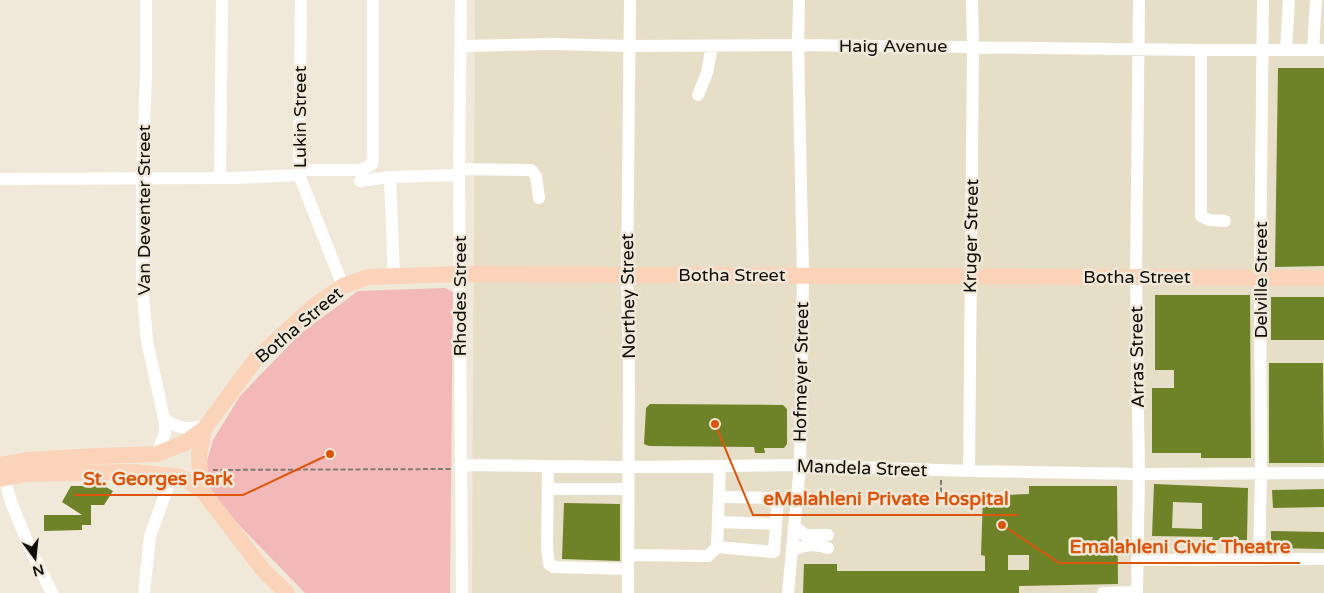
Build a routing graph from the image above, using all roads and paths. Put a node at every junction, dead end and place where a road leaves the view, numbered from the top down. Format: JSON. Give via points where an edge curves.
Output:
{"nodes":[{"id":1,"x":146,"y":0,"type":"edge"},
{"id":2,"x":222,"y":0,"type":"edge"},
{"id":3,"x":301,"y":0,"type":"edge"},
{"id":4,"x":373,"y":0,"type":"edge"},
{"id":5,"x":461,"y":0,"type":"edge"},
{"id":6,"x":630,"y":0,"type":"edge"},
{"id":7,"x":799,"y":0,"type":"edge"},
{"id":8,"x":972,"y":0,"type":"edge"},
{"id":9,"x":1139,"y":0,"type":"edge"},
{"id":10,"x":1263,"y":0,"type":"edge"},
{"id":11,"x":1289,"y":0,"type":"edge"},
{"id":12,"x":1316,"y":0,"type":"edge"},
{"id":13,"x":798,"y":45,"type":"junction"},
{"id":14,"x":461,"y":46,"type":"junction"},
{"id":15,"x":629,"y":46,"type":"junction"},
{"id":16,"x":712,"y":46,"type":"junction"},
{"id":17,"x":973,"y":47,"type":"junction"},
{"id":18,"x":1138,"y":49,"type":"junction"},
{"id":19,"x":1202,"y":50,"type":"junction"},
{"id":20,"x":1262,"y":50,"type":"junction"},
{"id":21,"x":1286,"y":50,"type":"junction"},
{"id":22,"x":1318,"y":50,"type":"edge"},
{"id":23,"x":698,"y":95,"type":"dead end"},
{"id":24,"x":460,"y":172,"type":"junction"},
{"id":25,"x":299,"y":173,"type":"junction"},
{"id":26,"x":142,"y":177,"type":"junction"},
{"id":27,"x":390,"y":177,"type":"junction"},
{"id":28,"x":220,"y":178,"type":"junction"},
{"id":29,"x":0,"y":179,"type":"edge"},
{"id":30,"x":360,"y":181,"type":"dead end"},
{"id":31,"x":539,"y":198,"type":"dead end"},
{"id":32,"x":1225,"y":220,"type":"dead end"},
{"id":33,"x":460,"y":274,"type":"junction"},
{"id":34,"x":802,"y":275,"type":"junction"},
{"id":35,"x":394,"y":276,"type":"junction"},
{"id":36,"x":627,"y":276,"type":"junction"},
{"id":37,"x":971,"y":276,"type":"junction"},
{"id":38,"x":1136,"y":276,"type":"junction"},
{"id":39,"x":1260,"y":278,"type":"junction"},
{"id":40,"x":1324,"y":278,"type":"edge"},
{"id":41,"x":343,"y":286,"type":"junction"},
{"id":42,"x":164,"y":418,"type":"junction"},
{"id":43,"x":205,"y":428,"type":"junction"},
{"id":44,"x":157,"y":454,"type":"junction"},
{"id":45,"x":800,"y":465,"type":"junction"},
{"id":46,"x":548,"y":466,"type":"junction"},
{"id":47,"x":720,"y":466,"type":"junction"},
{"id":48,"x":460,"y":467,"type":"junction"},
{"id":49,"x":628,"y":467,"type":"junction"},
{"id":50,"x":198,"y":470,"type":"junction"},
{"id":51,"x":969,"y":471,"type":"junction"},
{"id":52,"x":1,"y":472,"type":"edge"},
{"id":53,"x":1324,"y":473,"type":"edge"},
{"id":54,"x":1139,"y":474,"type":"junction"},
{"id":55,"x":1261,"y":474,"type":"junction"},
{"id":56,"x":172,"y":475,"type":"junction"},
{"id":57,"x":200,"y":489,"type":"junction"},
{"id":58,"x":548,"y":489,"type":"junction"},
{"id":59,"x":628,"y":489,"type":"junction"},
{"id":60,"x":726,"y":497,"type":"dead end"},
{"id":61,"x":718,"y":522,"type":"junction"},
{"id":62,"x":776,"y":524,"type":"junction"},
{"id":63,"x":794,"y":526,"type":"junction"},
{"id":64,"x":828,"y":535,"type":"dead end"},
{"id":65,"x":717,"y":547,"type":"junction"},
{"id":66,"x":828,"y":548,"type":"dead end"},
{"id":67,"x":792,"y":551,"type":"junction"},
{"id":68,"x":628,"y":555,"type":"junction"},
{"id":69,"x":1259,"y":559,"type":"junction"},
{"id":70,"x":1324,"y":559,"type":"edge"},
{"id":71,"x":1137,"y":560,"type":"junction"},
{"id":72,"x":628,"y":569,"type":"junction"},
{"id":73,"x":52,"y":593,"type":"edge"},
{"id":74,"x":144,"y":593,"type":"edge"},
{"id":75,"x":287,"y":593,"type":"edge"},
{"id":76,"x":462,"y":593,"type":"edge"},
{"id":77,"x":628,"y":593,"type":"edge"},
{"id":78,"x":788,"y":593,"type":"edge"},
{"id":79,"x":1103,"y":593,"type":"edge"},
{"id":80,"x":1137,"y":593,"type":"edge"}],
"edges":[{"from":1,"to":26,"type":"street","name":"Van Deventer Street"},
{"from":2,"to":28,"type":"street"},
{"from":3,"to":25,"type":"street","name":"Lukin Street"},
{"from":4,"to":25,"type":"street","via":[[372,164],[357,170]]},
{"from":5,"to":14,"type":"street","name":"Rhodes Street"},
{"from":6,"to":15,"type":"street","name":"Northey Street"},
{"from":7,"to":13,"type":"street","name":"Hofmeyer Street"},
{"from":8,"to":17,"type":"street","name":"Kruger Street"},
{"from":9,"to":18,"type":"street","name":"Arras Street"},
{"from":10,"to":20,"type":"street","name":"Delville Street"},
{"from":11,"to":21,"type":"street"},
{"from":12,"to":22,"type":"street"},
{"from":13,"to":16,"type":"street","name":"Haig Avenue"},
{"from":13,"to":17,"type":"street","name":"Haig Avenue"},
{"from":13,"to":34,"type":"street","name":"Hofmeyer Street"},
{"from":14,"to":15,"type":"street","name":"Haig Avenue"},
{"from":14,"to":24,"type":"street","name":"Rhodes Street"},
{"from":15,"to":16,"type":"street","name":"Haig Avenue"},
{"from":15,"to":36,"type":"street","name":"Northey Street"},
{"from":16,"to":23,"type":"street","via":[[707,73]]},
{"from":17,"to":18,"type":"street","name":"Haig Avenue"},
{"from":17,"to":37,"type":"street","name":"Kruger Street"},
{"from":18,"to":19,"type":"street","name":"Haig Avenue"},
{"from":18,"to":38,"type":"street","name":"Arras Street"},
{"from":19,"to":20,"type":"street","name":"Haig Avenue"},
{"from":19,"to":32,"type":"street","via":[[1201,216],[1209,220]]},
{"from":20,"to":21,"type":"street","name":"Haig Avenue"},
{"from":20,"to":39,"type":"street","name":"Delville Street"},
{"from":21,"to":22,"type":"street","name":"Haig Avenue"},
{"from":24,"to":27,"type":"street"},
{"from":24,"to":31,"type":"street","via":[[531,170],[536,176]]},
{"from":24,"to":33,"type":"street","name":"Rhodes Street"},
{"from":25,"to":28,"type":"street"},
{"from":25,"to":41,"type":"street","name":"Lukin Street"},
{"from":26,"to":28,"type":"street"},
{"from":26,"to":29,"type":"street"},
{"from":26,"to":42,"type":"street","name":"Van Deventer Street","via":[[142,283],[147,341]]},
{"from":27,"to":30,"type":"street"},
{"from":27,"to":35,"type":"street"},
{"from":33,"to":35,"type":"main road","name":"Botha Street"},
{"from":33,"to":36,"type":"main road","name":"Botha Street"},
{"from":33,"to":48,"type":"street","name":"Rhodes Street"},
{"from":34,"to":36,"type":"main road","name":"Botha Street"},
{"from":34,"to":37,"type":"main road","name":"Botha Street"},
{"from":34,"to":45,"type":"street","name":"Hofmeyer Street"},
{"from":35,"to":41,"type":"main road","name":"Botha Street","via":[[368,277]]},
{"from":36,"to":49,"type":"street","name":"Northey Street"},
{"from":37,"to":38,"type":"main road","name":"Botha Street"},
{"from":37,"to":51,"type":"street","name":"Kruger Street"},
{"from":38,"to":39,"type":"main road","name":"Botha Street"},
{"from":38,"to":54,"type":"street","name":"Arras Street"},
{"from":39,"to":40,"type":"main road","name":"Botha Street"},
{"from":39,"to":55,"type":"street","name":"Delville Street"},
{"from":41,"to":43,"type":"main road","name":"Botha Street","via":[[314,306],[255,360]]},
{"from":42,"to":43,"type":"street","via":[[183,428]]},
{"from":42,"to":44,"type":"street","name":"Van Deventer Street","via":[[165,433]]},
{"from":43,"to":44,"type":"main road","via":[[185,443]]},
{"from":43,"to":50,"type":"main road"},
{"from":44,"to":52,"type":"main road","via":[[27,460]]},
{"from":45,"to":47,"type":"street","name":"Mandela Street"},
{"from":45,"to":51,"type":"street","name":"Mandela Street"},
{"from":45,"to":63,"type":"street","name":"Hofmeyer Street"},
{"from":46,"to":48,"type":"street","name":"Mandela Street"},
{"from":46,"to":49,"type":"street","name":"Mandela Street"},
{"from":46,"to":58,"type":"street"},
{"from":47,"to":49,"type":"street","name":"Mandela Street"},
{"from":47,"to":61,"type":"street"},
{"from":48,"to":50,"type":"path"},
{"from":48,"to":76,"type":"street","name":"Rhodes Street"},
{"from":49,"to":59,"type":"street","name":"Northey Street"},
{"from":50,"to":57,"type":"main road"},
{"from":51,"to":54,"type":"street","name":"Mandela Street"},
{"from":52,"to":56,"type":"main road"},
{"from":52,"to":73,"type":"street","via":[[31,551]]},
{"from":53,"to":55,"type":"street","name":"Mandela Street"},
{"from":54,"to":55,"type":"street","name":"Mandela Street"},
{"from":54,"to":71,"type":"street","name":"Arras Street"},
{"from":55,"to":69,"type":"street","name":"Delville Street"},
{"from":56,"to":57,"type":"main road"},
{"from":56,"to":74,"type":"street","via":[[150,536]]},
{"from":57,"to":75,"type":"main road","via":[[264,571]]},
{"from":58,"to":59,"type":"street"},
{"from":58,"to":72,"type":"street","via":[[547,548],[548,561],[552,566]]},
{"from":59,"to":68,"type":"street","name":"Northey Street"},
{"from":60,"to":62,"type":"street","via":[[778,498]]},
{"from":61,"to":62,"type":"street"},
{"from":61,"to":65,"type":"street"},
{"from":62,"to":65,"type":"street","via":[[774,552]]},
{"from":63,"to":64,"type":"street","via":[[805,535]]},
{"from":63,"to":67,"type":"street","name":"Hofmeyer Street"},
{"from":65,"to":68,"type":"street","via":[[708,556]]},
{"from":66,"to":67,"type":"street","via":[[804,545]]},
{"from":67,"to":78,"type":"street","name":"Hofmeyer Street"},
{"from":68,"to":72,"type":"street","name":"Northey Street"},
{"from":69,"to":70,"type":"street"},
{"from":69,"to":71,"type":"street"},
{"from":71,"to":80,"type":"street","name":"Arras Street"},
{"from":72,"to":77,"type":"street","name":"Northey Street"},
{"from":79,"to":80,"type":"street"}]}
